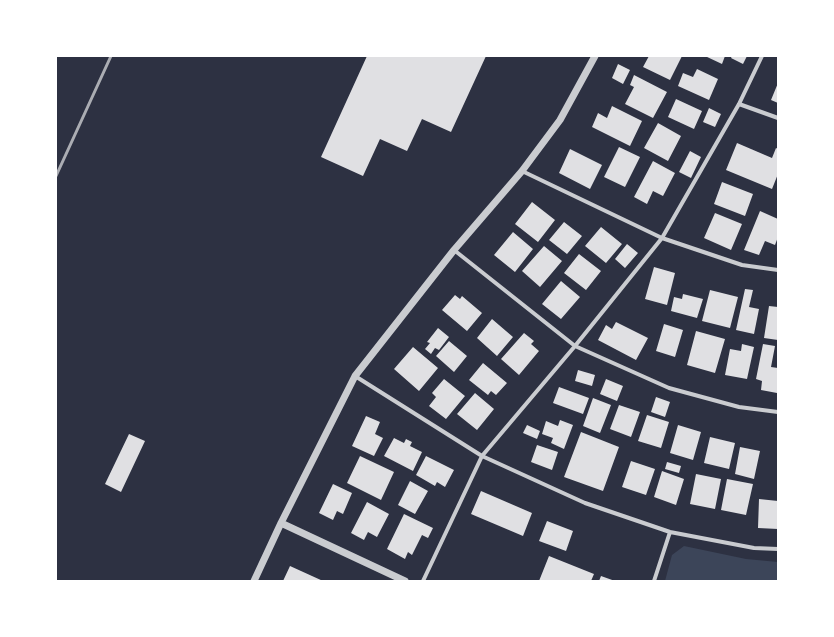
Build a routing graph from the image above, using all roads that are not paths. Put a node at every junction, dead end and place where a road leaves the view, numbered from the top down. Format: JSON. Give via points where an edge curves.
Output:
{"nodes":[{"id":1,"x":595,"y":56,"type":"edge"},
{"id":2,"x":762,"y":56,"type":"edge"},
{"id":3,"x":739,"y":104,"type":"junction"},
{"id":4,"x":778,"y":118,"type":"edge"},
{"id":5,"x":522,"y":171,"type":"junction"},
{"id":6,"x":662,"y":238,"type":"junction"},
{"id":7,"x":454,"y":250,"type":"junction"},
{"id":8,"x":778,"y":270,"type":"edge"},
{"id":9,"x":575,"y":346,"type":"junction"},
{"id":10,"x":355,"y":376,"type":"junction"},
{"id":11,"x":778,"y":412,"type":"edge"},
{"id":12,"x":482,"y":456,"type":"junction"},
{"id":13,"x":281,"y":524,"type":"junction"},
{"id":14,"x":670,"y":532,"type":"junction"},
{"id":15,"x":778,"y":549,"type":"edge"},
{"id":16,"x":254,"y":581,"type":"edge"},
{"id":17,"x":405,"y":581,"type":"edge"},
{"id":18,"x":423,"y":581,"type":"edge"},
{"id":19,"x":654,"y":581,"type":"edge"}],
"edges":[{"from":1,"to":5,"type":"street","via":[[560,120]]},
{"from":2,"to":3,"type":"street"},
{"from":3,"to":4,"type":"street"},
{"from":3,"to":6,"type":"street"},
{"from":5,"to":6,"type":"street"},
{"from":5,"to":7,"type":"street"},
{"from":6,"to":8,"type":"street","via":[[742,265]]},
{"from":6,"to":9,"type":"street"},
{"from":7,"to":9,"type":"street"},
{"from":7,"to":10,"type":"street"},
{"from":9,"to":11,"type":"street","via":[[669,388],[738,407]]},
{"from":9,"to":12,"type":"street"},
{"from":10,"to":12,"type":"street"},
{"from":10,"to":13,"type":"street"},
{"from":12,"to":14,"type":"street","via":[[584,503]]},
{"from":12,"to":18,"type":"street"},
{"from":13,"to":16,"type":"street"},
{"from":13,"to":17,"type":"street"},
{"from":14,"to":15,"type":"street","via":[[754,548]]},
{"from":14,"to":19,"type":"street"}]}
